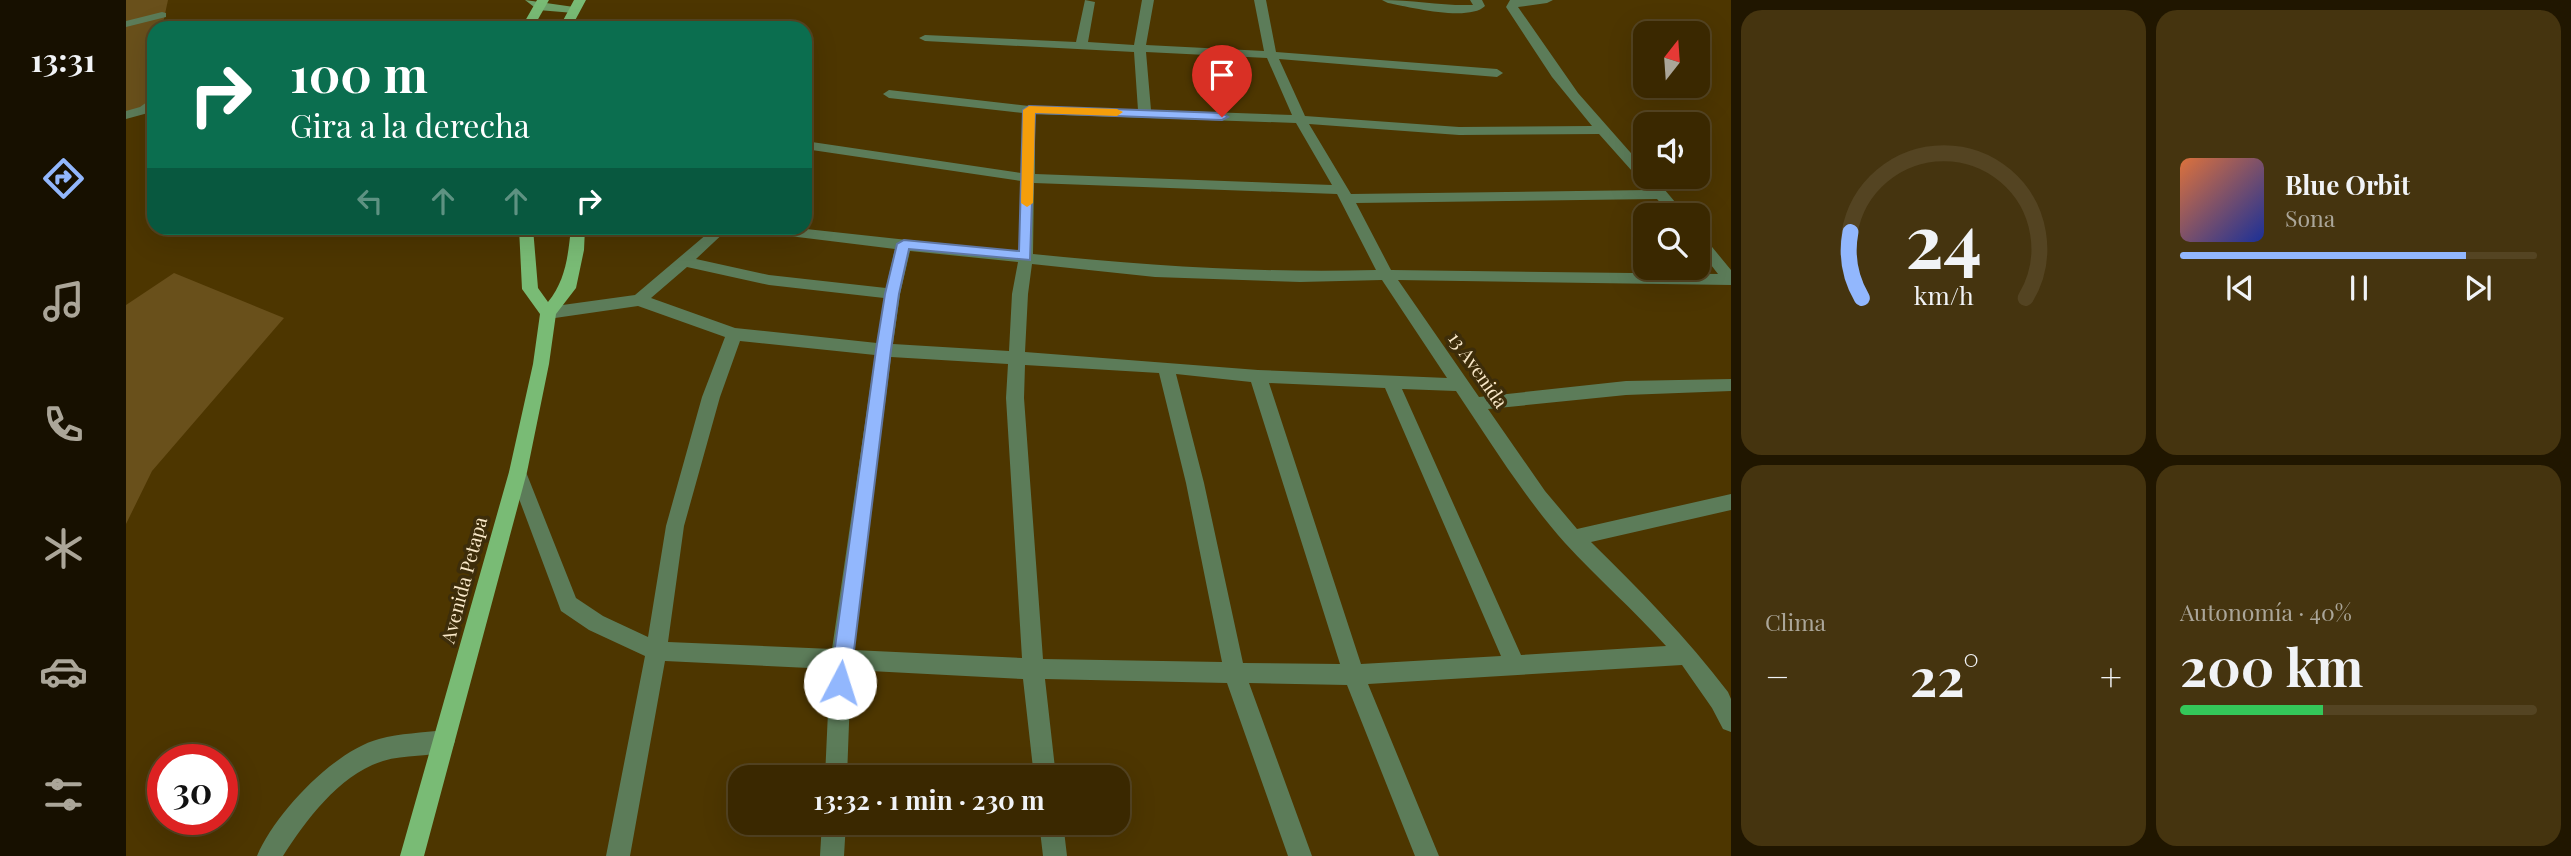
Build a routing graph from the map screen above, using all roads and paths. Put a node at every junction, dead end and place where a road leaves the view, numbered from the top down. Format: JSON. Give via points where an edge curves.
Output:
{"nodes":[{"id":1,"x":168,"y":0,"type":"edge"},
{"id":2,"x":1148,"y":0,"type":"edge"},
{"id":3,"x":1259,"y":0,"type":"edge"},
{"id":4,"x":1388,"y":0,"type":"edge"},
{"id":5,"x":1547,"y":0,"type":"edge"},
{"id":6,"x":537,"y":2,"type":"edge"},
{"id":7,"x":1089,"y":2,"type":"edge"},
{"id":8,"x":1474,"y":4,"type":"edge"},
{"id":9,"x":577,"y":5,"type":"edge"},
{"id":10,"x":162,"y":21,"type":"edge"},
{"id":11,"x":530,"y":21,"type":"edge"},
{"id":12,"x":569,"y":21,"type":"edge"},
{"id":13,"x":147,"y":23,"type":"edge"},
{"id":14,"x":126,"y":24,"type":"edge"},
{"id":15,"x":925,"y":38,"type":"dead end"},
{"id":16,"x":1081,"y":46,"type":"junction"},
{"id":17,"x":1140,"y":50,"type":"junction"},
{"id":18,"x":1271,"y":55,"type":"junction"},
{"id":19,"x":1497,"y":73,"type":"dead end"},
{"id":20,"x":889,"y":94,"type":"dead end"},
{"id":21,"x":147,"y":107,"type":"edge"},
{"id":22,"x":1029,"y":110,"type":"junction"},
{"id":23,"x":1144,"y":114,"type":"junction"},
{"id":24,"x":127,"y":119,"type":"edge"},
{"id":25,"x":1300,"y":120,"type":"junction"},
{"id":26,"x":1601,"y":130,"type":"junction"},
{"id":27,"x":812,"y":146,"type":"edge"},
{"id":28,"x":1633,"y":164,"type":"edge"},
{"id":29,"x":1026,"y":178,"type":"junction"},
{"id":30,"x":1656,"y":189,"type":"edge"},
{"id":31,"x":1661,"y":194,"type":"junction"},
{"id":32,"x":1344,"y":195,"type":"junction"},
{"id":33,"x":1669,"y":203,"type":"edge"},
{"id":34,"x":812,"y":233,"type":"edge"},
{"id":35,"x":526,"y":235,"type":"edge"},
{"id":36,"x":578,"y":235,"type":"edge"},
{"id":37,"x":714,"y":235,"type":"edge"},
{"id":38,"x":904,"y":244,"type":"junction"},
{"id":39,"x":1710,"y":254,"type":"edge"},
{"id":40,"x":1026,"y":257,"type":"junction"},
{"id":41,"x":684,"y":261,"type":"junction"},
{"id":42,"x":1386,"y":275,"type":"junction"},
{"id":43,"x":1730,"y":279,"type":"edge"},
{"id":44,"x":892,"y":294,"type":"junction"},
{"id":45,"x":639,"y":300,"type":"junction"},
{"id":46,"x":548,"y":313,"type":"junction"},
{"id":47,"x":734,"y":334,"type":"junction"},
{"id":48,"x":884,"y":350,"type":"junction"},
{"id":49,"x":1017,"y":360,"type":"junction"},
{"id":50,"x":1166,"y":367,"type":"junction"},
{"id":51,"x":1258,"y":376,"type":"junction"},
{"id":52,"x":1391,"y":382,"type":"junction"},
{"id":53,"x":1462,"y":385,"type":"junction"},
{"id":54,"x":1731,"y":385,"type":"edge"},
{"id":55,"x":1476,"y":404,"type":"junction"},
{"id":56,"x":517,"y":472,"type":"junction"},
{"id":57,"x":1731,"y":502,"type":"edge"},
{"id":58,"x":1573,"y":538,"type":"junction"},
{"id":59,"x":656,"y":651,"type":"junction"},
{"id":60,"x":1687,"y":655,"type":"junction"},
{"id":61,"x":841,"y":659,"type":"junction"},
{"id":62,"x":1515,"y":665,"type":"junction"},
{"id":63,"x":1033,"y":669,"type":"junction"},
{"id":64,"x":1235,"y":674,"type":"junction"},
{"id":65,"x":1354,"y":675,"type":"junction"},
{"id":66,"x":1726,"y":699,"type":"edge"},
{"id":67,"x":1731,"y":721,"type":"edge"},
{"id":68,"x":444,"y":741,"type":"junction"},
{"id":69,"x":837,"y":765,"type":"edge"},
{"id":70,"x":1044,"y":765,"type":"edge"},
{"id":71,"x":833,"y":835,"type":"edge"},
{"id":72,"x":1053,"y":835,"type":"edge"},
{"id":73,"x":269,"y":856,"type":"edge"},
{"id":74,"x":412,"y":856,"type":"edge"},
{"id":75,"x":618,"y":856,"type":"edge"},
{"id":76,"x":832,"y":856,"type":"edge"},
{"id":77,"x":1055,"y":856,"type":"edge"},
{"id":78,"x":1300,"y":856,"type":"edge"},
{"id":79,"x":1427,"y":856,"type":"edge"}],
"edges":[{"from":1,"to":10,"type":"street"},
{"from":2,"to":17,"type":"street"},
{"from":3,"to":18,"type":"street","name":"13 Avenida"},
{"from":4,"to":8,"type":"street","via":[[1443,9]]},
{"from":5,"to":26,"type":"street","via":[[1514,2],[1512,7],[1534,45]]},
{"from":6,"to":9,"type":"street"},
{"from":6,"to":11,"type":"main road"},
{"from":7,"to":16,"type":"street"},
{"from":9,"to":12,"type":"main road"},
{"from":13,"to":14,"type":"street"},
{"from":15,"to":16,"type":"street"},
{"from":16,"to":17,"type":"street"},
{"from":17,"to":18,"type":"street"},
{"from":17,"to":23,"type":"street"},
{"from":18,"to":19,"type":"street"},
{"from":18,"to":25,"type":"street","name":"13 Avenida"},
{"from":20,"to":22,"type":"street"},
{"from":21,"to":24,"type":"street"},
{"from":22,"to":23,"type":"street"},
{"from":22,"to":29,"type":"street"},
{"from":23,"to":25,"type":"street"},
{"from":25,"to":26,"type":"street","via":[[1459,131]]},
{"from":25,"to":32,"type":"street","name":"13 Avenida"},
{"from":26,"to":28,"type":"street"},
{"from":27,"to":29,"type":"street"},
{"from":29,"to":32,"type":"street"},
{"from":29,"to":40,"type":"street"},
{"from":30,"to":31,"type":"street"},
{"from":31,"to":32,"type":"street"},
{"from":31,"to":33,"type":"street"},
{"from":32,"to":42,"type":"street","name":"13 Avenida"},
{"from":34,"to":38,"type":"street"},
{"from":35,"to":46,"type":"main road","via":[[530,289]]},
{"from":36,"to":46,"type":"main road","name":"Avenida Petapa","via":[[568,288]]},
{"from":37,"to":41,"type":"street"},
{"from":38,"to":40,"type":"street"},
{"from":38,"to":44,"type":"street"},
{"from":39,"to":43,"type":"street"},
{"from":40,"to":42,"type":"street","via":[[1155,272]]},
{"from":40,"to":49,"type":"street"},
{"from":41,"to":44,"type":"street","via":[[769,279]]},
{"from":41,"to":45,"type":"street"},
{"from":42,"to":43,"type":"street"},
{"from":42,"to":53,"type":"street","name":"13 Avenida"},
{"from":44,"to":48,"type":"street"},
{"from":45,"to":46,"type":"street"},
{"from":45,"to":47,"type":"street"},
{"from":46,"to":56,"type":"main road","name":"Avenida Petapa"},
{"from":47,"to":48,"type":"street"},
{"from":47,"to":59,"type":"street","via":[[675,526]]},
{"from":48,"to":49,"type":"street"},
{"from":48,"to":61,"type":"street"},
{"from":49,"to":50,"type":"street"},
{"from":49,"to":63,"type":"street","via":[[1015,397]]},
{"from":50,"to":51,"type":"street"},
{"from":50,"to":64,"type":"street"},
{"from":51,"to":52,"type":"street"},
{"from":51,"to":65,"type":"street"},
{"from":52,"to":53,"type":"street"},
{"from":52,"to":62,"type":"street"},
{"from":53,"to":55,"type":"street","name":"13 Avenida"},
{"from":54,"to":55,"type":"street","via":[[1626,388]]},
{"from":55,"to":58,"type":"street","name":"13 Avenida","via":[[1538,497]]},
{"from":56,"to":59,"type":"street","via":[[568,604],[596,623]]},
{"from":56,"to":68,"type":"main road","name":"Avenida Petapa"},
{"from":57,"to":58,"type":"street"},
{"from":58,"to":60,"type":"street","name":"13 Avenida"},
{"from":59,"to":61,"type":"street"},
{"from":59,"to":75,"type":"street"},
{"from":60,"to":62,"type":"street"},
{"from":60,"to":66,"type":"street","name":"13 Avenida"},
{"from":61,"to":63,"type":"street"},
{"from":61,"to":69,"type":"street"},
{"from":62,"to":65,"type":"street"},
{"from":63,"to":64,"type":"street"},
{"from":63,"to":70,"type":"street"},
{"from":64,"to":65,"type":"street"},
{"from":64,"to":78,"type":"street"},
{"from":65,"to":79,"type":"street"},
{"from":66,"to":67,"type":"street","name":"13 Avenida"},
{"from":68,"to":73,"type":"street","via":[[379,750],[332,776],[296,815]]},
{"from":68,"to":74,"type":"main road","name":"Avenida Petapa"},
{"from":71,"to":76,"type":"street"},
{"from":72,"to":77,"type":"street"}]}
